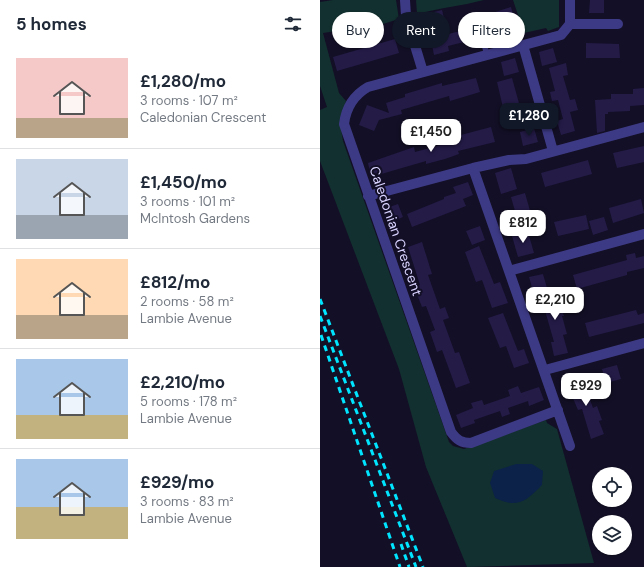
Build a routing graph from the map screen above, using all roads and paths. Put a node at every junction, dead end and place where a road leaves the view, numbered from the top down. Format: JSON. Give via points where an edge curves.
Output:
{"nodes":[{"id":1,"x":405,"y":0,"type":"edge"},
{"id":2,"x":570,"y":0,"type":"edge"},
{"id":3,"x":570,"y":24,"type":"junction"},
{"id":4,"x":618,"y":24,"type":"dead end"},
{"id":5,"x":525,"y":44,"type":"edge"},
{"id":6,"x":485,"y":48,"type":"edge"},
{"id":7,"x":512,"y":48,"type":"edge"},
{"id":8,"x":524,"y":48,"type":"edge"},
{"id":9,"x":487,"y":55,"type":"junction"},
{"id":10,"x":423,"y":72,"type":"junction"},
{"id":11,"x":644,"y":126,"type":"edge"},
{"id":12,"x":553,"y":151,"type":"junction"},
{"id":13,"x":474,"y":168,"type":"junction"},
{"id":14,"x":368,"y":196,"type":"junction"},
{"id":15,"x":644,"y":234,"type":"edge"},
{"id":16,"x":509,"y":271,"type":"junction"},
{"id":17,"x":644,"y":343,"type":"edge"},
{"id":18,"x":545,"y":370,"type":"junction"},
{"id":19,"x":558,"y":410,"type":"junction"},
{"id":20,"x":570,"y":446,"type":"dead end"}],
"edges":[{"from":1,"to":10,"type":"street","via":[[406,16]]},
{"from":2,"to":3,"type":"street"},
{"from":3,"to":4,"type":"street"},
{"from":3,"to":5,"type":"street","name":"Caledonian Crescent","via":[[560,35]]},
{"from":6,"to":9,"type":"lane"},
{"from":7,"to":9,"type":"street","name":"Caledonian Crescent"},
{"from":8,"to":12,"type":"street"},
{"from":9,"to":10,"type":"street","name":"Caledonian Crescent"},
{"from":10,"to":14,"type":"street","name":"Caledonian Crescent","via":[[368,88],[360,92],[349,107],[344,124]]},
{"from":11,"to":12,"type":"street"},
{"from":12,"to":13,"type":"street","via":[[526,159]]},
{"from":13,"to":14,"type":"street"},
{"from":13,"to":16,"type":"street"},
{"from":14,"to":19,"type":"street","name":"Caledonian Crescent","via":[[454,437],[463,443],[471,443]]},
{"from":15,"to":16,"type":"street"},
{"from":16,"to":18,"type":"street"},
{"from":17,"to":18,"type":"street"},
{"from":18,"to":19,"type":"street"},
{"from":19,"to":20,"type":"street"}]}
